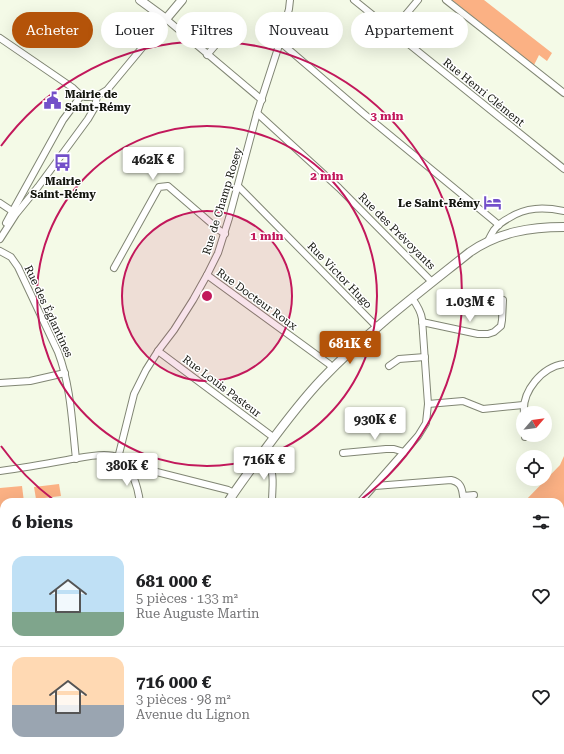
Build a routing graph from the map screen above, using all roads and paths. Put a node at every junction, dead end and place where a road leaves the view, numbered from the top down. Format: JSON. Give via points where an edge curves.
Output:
{"nodes":[{"id":1,"x":140,"y":0,"type":"edge"},
{"id":2,"x":182,"y":0,"type":"edge"},
{"id":3,"x":290,"y":0,"type":"edge"},
{"id":4,"x":354,"y":0,"type":"edge"},
{"id":5,"x":418,"y":0,"type":"edge"},
{"id":6,"x":446,"y":0,"type":"edge"},
{"id":7,"x":156,"y":12,"type":"edge"},
{"id":8,"x":288,"y":12,"type":"edge"},
{"id":9,"x":369,"y":12,"type":"edge"},
{"id":10,"x":408,"y":12,"type":"edge"},
{"id":11,"x":168,"y":17,"type":"edge"},
{"id":12,"x":168,"y":20,"type":"edge"},
{"id":13,"x":0,"y":38,"type":"edge"},
{"id":14,"x":142,"y":48,"type":"edge"},
{"id":15,"x":213,"y":48,"type":"edge"},
{"id":16,"x":278,"y":48,"type":"edge"},
{"id":17,"x":287,"y":48,"type":"edge"},
{"id":18,"x":413,"y":48,"type":"edge"},
{"id":19,"x":207,"y":55,"type":"junction"},
{"id":20,"x":564,"y":93,"type":"edge"},
{"id":21,"x":100,"y":94,"type":"junction"},
{"id":22,"x":81,"y":96,"type":"junction"},
{"id":23,"x":262,"y":100,"type":"junction"},
{"id":24,"x":258,"y":113,"type":"junction"},
{"id":25,"x":564,"y":169,"type":"edge"},
{"id":26,"x":238,"y":186,"type":"junction"},
{"id":27,"x":0,"y":203,"type":"edge"},
{"id":28,"x":12,"y":211,"type":"junction"},
{"id":29,"x":564,"y":211,"type":"edge"},
{"id":30,"x":499,"y":225,"type":"junction"},
{"id":31,"x":564,"y":227,"type":"edge"},
{"id":32,"x":224,"y":234,"type":"junction"},
{"id":33,"x":0,"y":237,"type":"edge"},
{"id":34,"x":488,"y":241,"type":"junction"},
{"id":35,"x":0,"y":251,"type":"edge"},
{"id":36,"x":114,"y":268,"type":"dead end"},
{"id":37,"x":208,"y":275,"type":"junction"},
{"id":38,"x":432,"y":282,"type":"junction"},
{"id":39,"x":412,"y":298,"type":"junction"},
{"id":40,"x":503,"y":300,"type":"dead end"},
{"id":41,"x":422,"y":322,"type":"junction"},
{"id":42,"x":377,"y":328,"type":"junction"},
{"id":43,"x":158,"y":351,"type":"junction"},
{"id":44,"x":425,"y":357,"type":"junction"},
{"id":45,"x":564,"y":364,"type":"edge"},
{"id":46,"x":389,"y":366,"type":"dead end"},
{"id":47,"x":332,"y":368,"type":"junction"},
{"id":48,"x":65,"y":373,"type":"junction"},
{"id":49,"x":0,"y":384,"type":"edge"},
{"id":50,"x":428,"y":404,"type":"junction"},
{"id":51,"x":523,"y":406,"type":"edge"},
{"id":52,"x":516,"y":407,"type":"edge"},
{"id":53,"x":273,"y":438,"type":"junction"},
{"id":54,"x":404,"y":452,"type":"junction"},
{"id":55,"x":343,"y":453,"type":"dead end"},
{"id":56,"x":261,"y":455,"type":"junction"},
{"id":57,"x":118,"y":458,"type":"junction"},
{"id":58,"x":76,"y":459,"type":"junction"},
{"id":59,"x":128,"y":467,"type":"junction"},
{"id":60,"x":0,"y":471,"type":"edge"},
{"id":61,"x":375,"y":486,"type":"junction"},
{"id":62,"x":234,"y":493,"type":"junction"},
{"id":63,"x":474,"y":495,"type":"dead end"},
{"id":64,"x":139,"y":498,"type":"edge"},
{"id":65,"x":231,"y":498,"type":"edge"},
{"id":66,"x":272,"y":498,"type":"edge"},
{"id":67,"x":364,"y":498,"type":"edge"}],
"edges":[{"from":1,"to":7,"type":"main road"},
{"from":2,"to":11,"type":"main road"},
{"from":3,"to":8,"type":"street","name":"Rue de Champ Rosey"},
{"from":4,"to":9,"type":"street","name":"Rue Henri Clément"},
{"from":5,"to":10,"type":"street"},
{"from":6,"to":20,"type":"street"},
{"from":12,"to":19,"type":"street"},
{"from":13,"to":22,"type":"street"},
{"from":14,"to":21,"type":"street","via":[[107,90]]},
{"from":15,"to":19,"type":"street"},
{"from":16,"to":23,"type":"street","name":"Rue de Champ Rosey"},
{"from":17,"to":30,"type":"street"},
{"from":18,"to":25,"type":"street","name":"Rue Henri Clément"},
{"from":19,"to":23,"type":"street"},
{"from":21,"to":22,"type":"street","via":[[93,97]]},
{"from":21,"to":33,"type":"street","via":[[88,119]]},
{"from":22,"to":28,"type":"street","via":[[62,120]]},
{"from":23,"to":24,"type":"street","name":"Rue de Champ Rosey"},
{"from":24,"to":26,"type":"street","name":"Rue de Champ Rosey"},
{"from":24,"to":38,"type":"street","name":"Rue des Prévoyants","via":[[339,188]]},
{"from":26,"to":32,"type":"street","name":"Rue de Champ Rosey"},
{"from":26,"to":42,"type":"street","name":"Rue Victor Hugo"},
{"from":27,"to":28,"type":"street"},
{"from":28,"to":33,"type":"street"},
{"from":29,"to":30,"type":"street","via":[[546,208],[527,210],[511,216]]},
{"from":30,"to":34,"type":"street"},
{"from":31,"to":34,"type":"main road","via":[[523,230]]},
{"from":32,"to":36,"type":"street","via":[[168,186],[159,187]]},
{"from":32,"to":37,"type":"street","name":"Rue de Champ Rosey"},
{"from":34,"to":38,"type":"main road"},
{"from":35,"to":48,"type":"street","name":"Rue des Églantines","via":[[10,257],[18,267],[58,352]]},
{"from":37,"to":43,"type":"street","name":"Rue de Champ Rosey","via":[[194,300]]},
{"from":37,"to":47,"type":"street","name":"Rue Docteur Roux"},
{"from":38,"to":39,"type":"main road"},
{"from":39,"to":41,"type":"street","via":[[421,313]]},
{"from":39,"to":42,"type":"main road"},
{"from":40,"to":41,"type":"street","via":[[501,326],[488,334]]},
{"from":41,"to":44,"type":"street"},
{"from":42,"to":47,"type":"main road"},
{"from":43,"to":53,"type":"street","name":"Rue Louis Pasteur"},
{"from":43,"to":57,"type":"street","name":"Rue de Champ Rosey","via":[[134,394]]},
{"from":44,"to":46,"type":"street","via":[[399,359]]},
{"from":44,"to":50,"type":"street"},
{"from":45,"to":51,"type":"street","via":[[546,371],[537,379],[530,388]]},
{"from":47,"to":53,"type":"main road"},
{"from":48,"to":49,"type":"street","via":[[30,381]]},
{"from":48,"to":58,"type":"street","name":"Rue des Églantines"},
{"from":50,"to":52,"type":"street","via":[[463,401],[483,409]]},
{"from":50,"to":54,"type":"street","via":[[426,423]]},
{"from":53,"to":56,"type":"main road"},
{"from":54,"to":55,"type":"street","via":[[386,449]]},
{"from":54,"to":61,"type":"street"},
{"from":56,"to":62,"type":"main road"},
{"from":56,"to":66,"type":"street","via":[[271,467]]},
{"from":57,"to":58,"type":"street","via":[[104,455]]},
{"from":57,"to":59,"type":"street"},
{"from":58,"to":60,"type":"street"},
{"from":59,"to":62,"type":"street","via":[[133,466]]},
{"from":59,"to":64,"type":"street"},
{"from":61,"to":63,"type":"street","via":[[451,480],[459,483],[463,496]]},
{"from":61,"to":67,"type":"street"},
{"from":62,"to":65,"type":"main road"}]}
